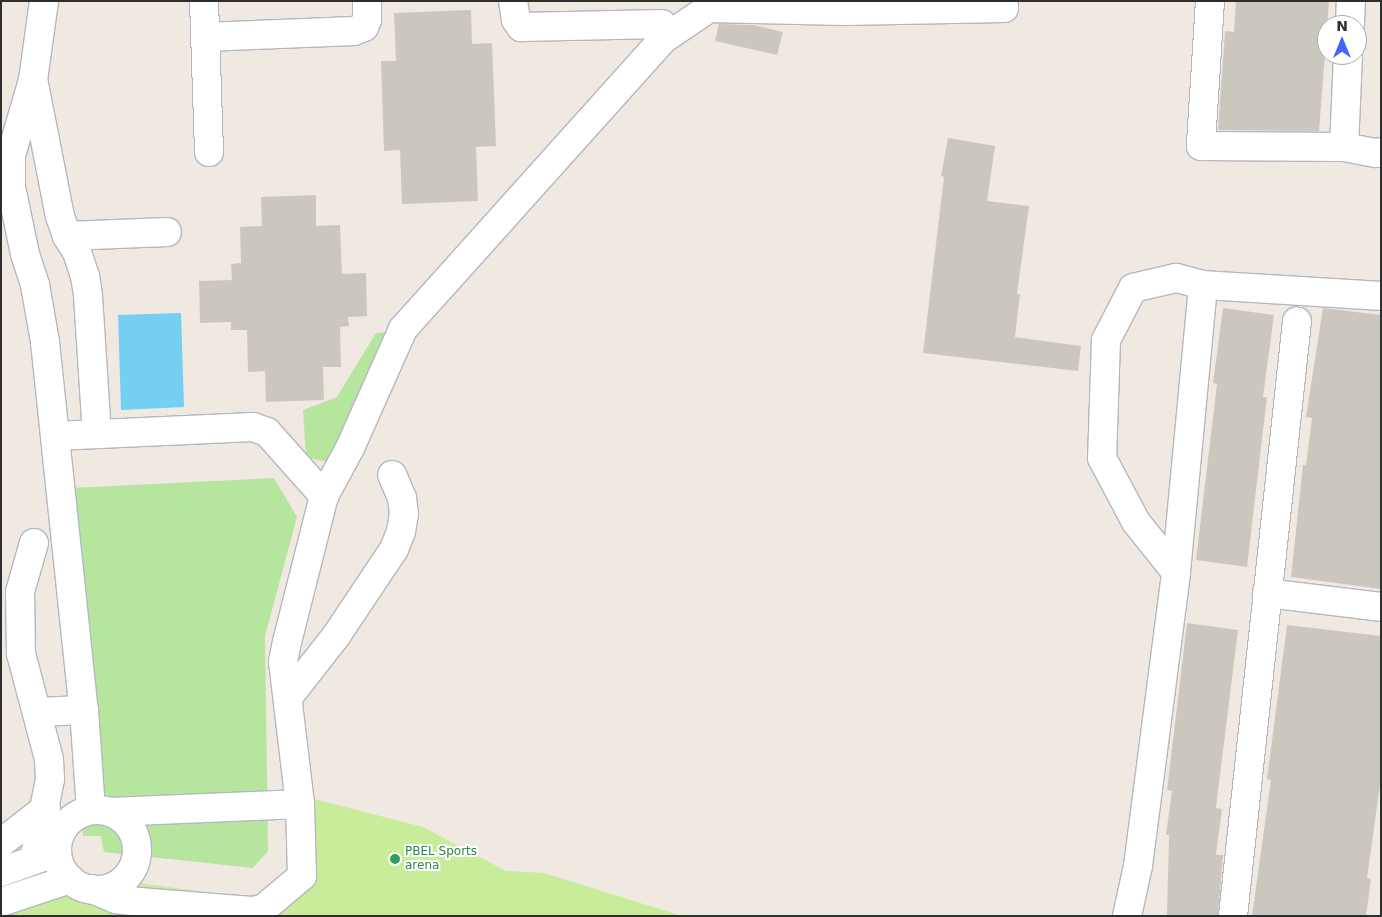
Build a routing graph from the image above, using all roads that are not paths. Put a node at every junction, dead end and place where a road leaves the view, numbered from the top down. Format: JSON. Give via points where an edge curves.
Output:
{"nodes":[{"id":1,"x":44,"y":1,"type":"edge"},
{"id":2,"x":204,"y":1,"type":"edge"},
{"id":3,"x":367,"y":1,"type":"edge"},
{"id":4,"x":513,"y":1,"type":"edge"},
{"id":5,"x":1003,"y":1,"type":"edge"},
{"id":6,"x":1210,"y":1,"type":"edge"},
{"id":7,"x":1351,"y":1,"type":"edge"},
{"id":8,"x":709,"y":4,"type":"edge"},
{"id":9,"x":845,"y":6,"type":"edge"},
{"id":10,"x":1350,"y":15,"type":"edge"},
{"id":11,"x":662,"y":22,"type":"edge"},
{"id":12,"x":205,"y":37,"type":"junction"},
{"id":13,"x":1348,"y":65,"type":"edge"},
{"id":14,"x":33,"y":80,"type":"junction"},
{"id":15,"x":1344,"y":147,"type":"junction"},
{"id":16,"x":208,"y":152,"type":"dead end"},
{"id":17,"x":1381,"y":152,"type":"edge"},
{"id":18,"x":167,"y":232,"type":"dead end"},
{"id":19,"x":67,"y":236,"type":"junction"},
{"id":20,"x":1203,"y":285,"type":"junction"},
{"id":21,"x":1381,"y":296,"type":"edge"},
{"id":22,"x":1297,"y":321,"type":"dead end"},
{"id":23,"x":97,"y":434,"type":"junction"},
{"id":24,"x":55,"y":436,"type":"junction"},
{"id":25,"x":392,"y":475,"type":"dead end"},
{"id":26,"x":324,"y":496,"type":"junction"},
{"id":27,"x":34,"y":543,"type":"dead end"},
{"id":28,"x":1176,"y":572,"type":"junction"},
{"id":29,"x":1268,"y":593,"type":"junction"},
{"id":30,"x":1381,"y":607,"type":"edge"},
{"id":31,"x":288,"y":696,"type":"junction"},
{"id":32,"x":84,"y":710,"type":"junction"},
{"id":33,"x":37,"y":712,"type":"junction"},
{"id":34,"x":300,"y":804,"type":"junction"},
{"id":35,"x":46,"y":808,"type":"junction"},
{"id":36,"x":101,"y":811,"type":"junction"},
{"id":37,"x":1,"y":843,"type":"edge"},
{"id":38,"x":28,"y":868,"type":"edge"},
{"id":39,"x":81,"y":884,"type":"junction"},
{"id":40,"x":1,"y":902,"type":"edge"},
{"id":41,"x":1127,"y":916,"type":"edge"},
{"id":42,"x":1233,"y":916,"type":"edge"}],
"edges":[{"from":1,"to":14,"type":"street"},
{"from":2,"to":12,"type":"street"},
{"from":3,"to":12,"type":"street","via":[[364,27],[354,31]]},
{"from":4,"to":11,"type":"street","via":[[516,20],[522,27]]},
{"from":5,"to":9,"type":"street","via":[[1004,8]]},
{"from":6,"to":15,"type":"street","via":[[1201,146]]},
{"from":7,"to":10,"type":"street"},
{"from":8,"to":9,"type":"street"},
{"from":8,"to":11,"type":"street"},
{"from":11,"to":26,"type":"street","via":[[403,329],[350,448]]},
{"from":12,"to":16,"type":"street"},
{"from":13,"to":15,"type":"street"},
{"from":14,"to":19,"type":"street","via":[[60,216]]},
{"from":14,"to":24,"type":"street","via":[[11,155],[11,187],[35,285]]},
{"from":15,"to":17,"type":"street"},
{"from":18,"to":19,"type":"street"},
{"from":19,"to":23,"type":"street","via":[[77,252],[88,296]]},
{"from":20,"to":21,"type":"street"},
{"from":20,"to":28,"type":"street"},
{"from":20,"to":28,"type":"street","via":[[1176,278],[1133,288],[1106,340],[1102,458],[1136,522]]},
{"from":22,"to":29,"type":"street"},
{"from":23,"to":24,"type":"street"},
{"from":23,"to":26,"type":"street","via":[[253,427],[266,432]]},
{"from":24,"to":32,"type":"street"},
{"from":25,"to":31,"type":"street","via":[[402,498],[404,514],[394,549],[336,636]]},
{"from":26,"to":31,"type":"street","via":[[283,662]]},
{"from":27,"to":33,"type":"street","via":[[20,592],[20,619],[21,654]]},
{"from":28,"to":41,"type":"street","via":[[1138,866]]},
{"from":29,"to":30,"type":"street"},
{"from":29,"to":42,"type":"street"},
{"from":31,"to":34,"type":"street"},
{"from":32,"to":33,"type":"street"},
{"from":32,"to":36,"type":"street"},
{"from":33,"to":35,"type":"street","via":[[49,759]]},
{"from":34,"to":36,"type":"street"},
{"from":34,"to":39,"type":"street","via":[[302,876],[263,909],[252,911],[116,899]]},
{"from":35,"to":37,"type":"street"},
{"from":35,"to":38,"type":"street"},
{"from":36,"to":38,"type":"street","via":[[70,820]]},
{"from":36,"to":39,"type":"street","via":[[123,819],[131,828],[138,853],[127,876],[117,884],[105,889]]},
{"from":38,"to":39,"type":"street"},
{"from":38,"to":39,"type":"street","via":[[64,871]]},
{"from":38,"to":40,"type":"street"}]}
